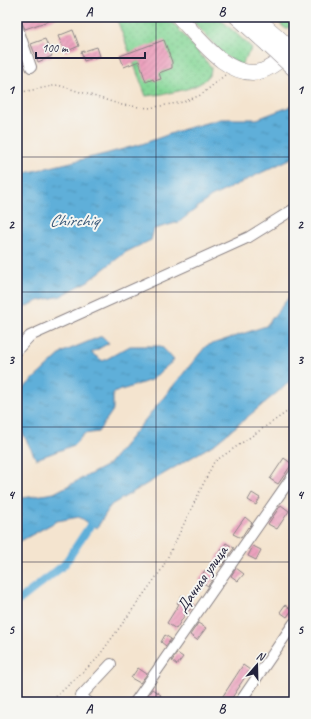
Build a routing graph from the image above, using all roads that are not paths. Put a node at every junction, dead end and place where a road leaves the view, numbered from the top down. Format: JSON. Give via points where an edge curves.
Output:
{"nodes":[{"id":1,"x":179,"y":17,"type":"edge"},
{"id":2,"x":236,"y":17,"type":"edge"},
{"id":3,"x":256,"y":17,"type":"edge"},
{"id":4,"x":17,"y":26,"type":"edge"},
{"id":5,"x":272,"y":41,"type":"junction"},
{"id":6,"x":294,"y":51,"type":"edge"},
{"id":7,"x":31,"y":67,"type":"dead end"},
{"id":8,"x":294,"y":69,"type":"edge"},
{"id":9,"x":294,"y":209,"type":"edge"},
{"id":10,"x":17,"y":350,"type":"edge"},
{"id":11,"x":294,"y":474,"type":"edge"},
{"id":12,"x":294,"y":623,"type":"edge"},
{"id":13,"x":111,"y":664,"type":"dead end"},
{"id":14,"x":88,"y":702,"type":"edge"},
{"id":15,"x":135,"y":702,"type":"edge"},
{"id":16,"x":240,"y":702,"type":"edge"}],
"edges":[{"from":1,"to":6,"type":"highway","via":[[213,53],[231,68],[244,72],[261,71]]},
{"from":2,"to":5,"type":"highway"},
{"from":3,"to":5,"type":"highway"},
{"from":4,"to":7,"type":"street"},
{"from":5,"to":6,"type":"highway","bridge":true},
{"from":5,"to":8,"type":"highway","bridge":true},
{"from":9,"to":10,"type":"street","via":[[249,236],[30,336]]},
{"from":11,"to":15,"type":"street","name":"Дачная улица"},
{"from":12,"to":16,"type":"street"},
{"from":13,"to":14,"type":"street","via":[[81,696]]}]}
